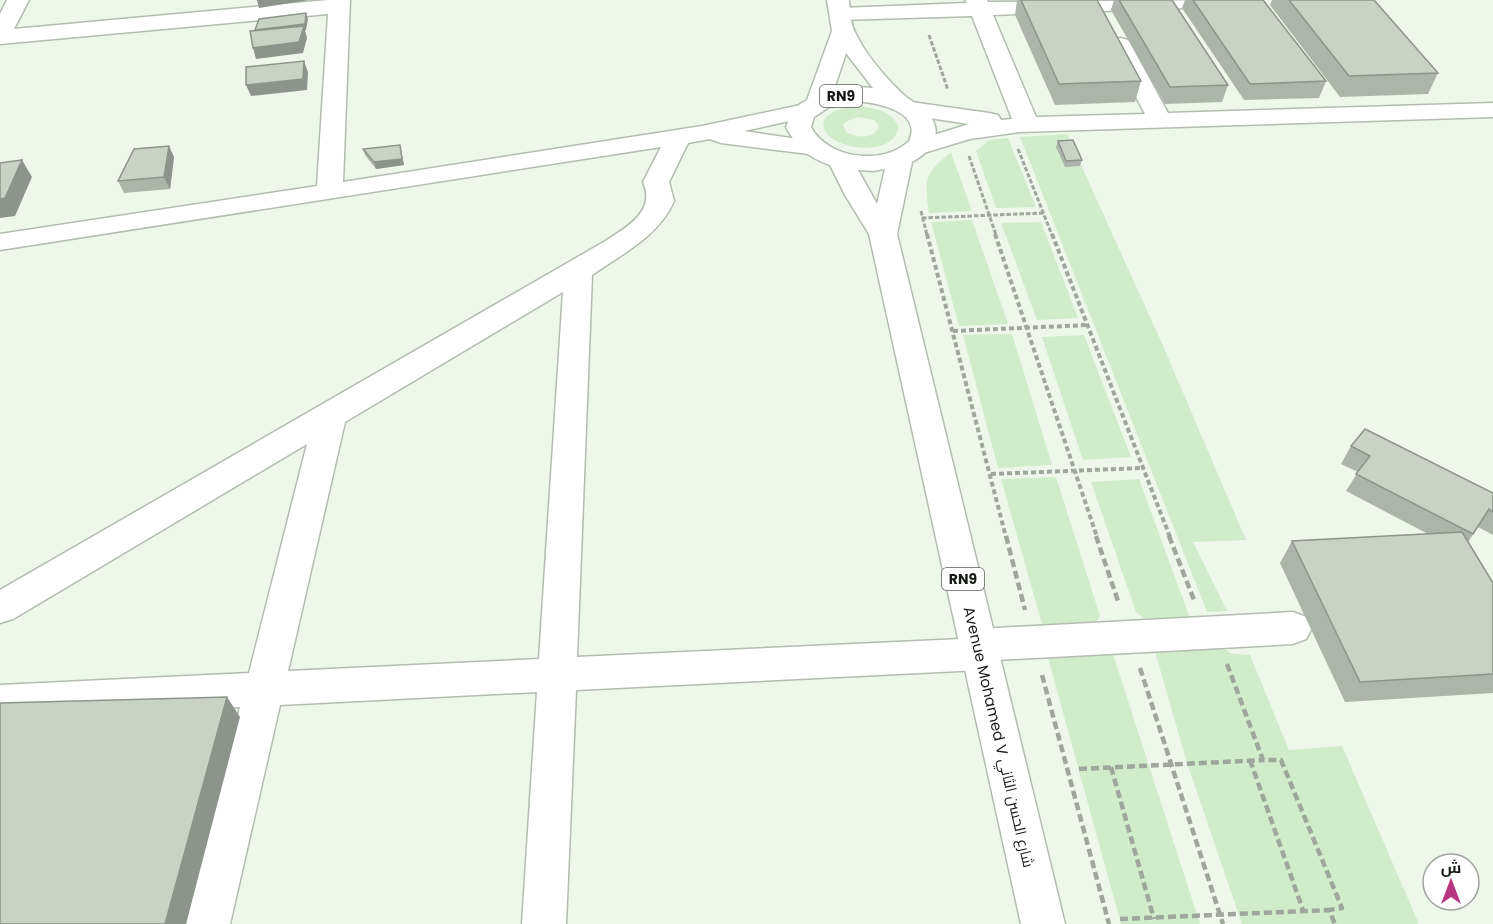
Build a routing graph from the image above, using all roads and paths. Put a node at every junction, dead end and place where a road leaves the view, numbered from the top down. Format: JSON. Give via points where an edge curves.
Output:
{"nodes":[{"id":1,"x":18,"y":0,"type":"edge"},
{"id":2,"x":1239,"y":0,"type":"edge"},
{"id":3,"x":1166,"y":1,"type":"edge"},
{"id":4,"x":1097,"y":2,"type":"edge"},
{"id":5,"x":339,"y":4,"type":"edge"},
{"id":6,"x":978,"y":4,"type":"edge"},
{"id":7,"x":921,"y":11,"type":"junction"},
{"id":8,"x":841,"y":15,"type":"edge"},
{"id":9,"x":1180,"y":22,"type":"edge"},
{"id":10,"x":0,"y":37,"type":"edge"},
{"id":11,"x":904,"y":105,"type":"junction"},
{"id":12,"x":812,"y":106,"type":"junction"},
{"id":13,"x":1493,"y":110,"type":"edge"},
{"id":14,"x":957,"y":115,"type":"junction"},
{"id":15,"x":1160,"y":120,"type":"junction"},
{"id":16,"x":1021,"y":131,"type":"junction"},
{"id":17,"x":690,"y":134,"type":"junction"},
{"id":18,"x":616,"y":146,"type":"junction"},
{"id":19,"x":809,"y":147,"type":"junction"},
{"id":20,"x":908,"y":153,"type":"junction"},
{"id":21,"x":968,"y":153,"type":"dead end"},
{"id":22,"x":841,"y":162,"type":"junction"},
{"id":23,"x":656,"y":182,"type":"junction"},
{"id":24,"x":330,"y":192,"type":"junction"},
{"id":25,"x":921,"y":208,"type":"dead end"},
{"id":26,"x":1044,"y":213,"type":"junction"},
{"id":27,"x":989,"y":215,"type":"junction"},
{"id":28,"x":922,"y":218,"type":"junction"},
{"id":29,"x":883,"y":234,"type":"junction"},
{"id":30,"x":0,"y":242,"type":"edge"},
{"id":31,"x":578,"y":271,"type":"junction"},
{"id":32,"x":1088,"y":324,"type":"junction"},
{"id":33,"x":1028,"y":328,"type":"junction"},
{"id":34,"x":953,"y":331,"type":"junction"},
{"id":35,"x":330,"y":416,"type":"junction"},
{"id":36,"x":1142,"y":468,"type":"junction"},
{"id":37,"x":1073,"y":470,"type":"junction"},
{"id":38,"x":991,"y":474,"type":"junction"},
{"id":39,"x":4,"y":612,"type":"edge"},
{"id":40,"x":1293,"y":628,"type":"dead end"},
{"id":41,"x":1206,"y":633,"type":"junction"},
{"id":42,"x":1131,"y":637,"type":"junction"},
{"id":43,"x":1033,"y":643,"type":"junction"},
{"id":44,"x":979,"y":650,"type":"junction"},
{"id":45,"x":557,"y":674,"type":"junction"},
{"id":46,"x":263,"y":689,"type":"junction"},
{"id":47,"x":0,"y":702,"type":"edge"},
{"id":48,"x":1250,"y":760,"type":"junction"},
{"id":49,"x":1263,"y":760,"type":"junction"},
{"id":50,"x":1170,"y":764,"type":"junction"},
{"id":51,"x":1111,"y":767,"type":"junction"},
{"id":52,"x":1079,"y":769,"type":"dead end"},
{"id":53,"x":1303,"y":910,"type":"junction"},
{"id":54,"x":1329,"y":910,"type":"junction"},
{"id":55,"x":1220,"y":914,"type":"junction"},
{"id":56,"x":1154,"y":919,"type":"junction"},
{"id":57,"x":1120,"y":920,"type":"dead end"},
{"id":58,"x":208,"y":924,"type":"edge"},
{"id":59,"x":544,"y":924,"type":"edge"},
{"id":60,"x":1043,"y":924,"type":"edge"},
{"id":61,"x":1109,"y":924,"type":"edge"},
{"id":62,"x":1223,"y":924,"type":"edge"},
{"id":63,"x":1335,"y":924,"type":"edge"}],
"edges":[{"from":1,"to":10,"type":"street"},
{"from":2,"to":3,"type":"street"},
{"from":3,"to":4,"type":"street"},
{"from":3,"to":9,"type":"street"},
{"from":4,"to":6,"type":"street"},
{"from":4,"to":15,"type":"street"},
{"from":5,"to":10,"type":"street"},
{"from":5,"to":24,"type":"street"},
{"from":6,"to":7,"type":"street"},
{"from":6,"to":16,"type":"street"},
{"from":7,"to":8,"type":"street"},
{"from":7,"to":14,"type":"path"},
{"from":8,"to":11,"type":"street","number":"RN9","via":[[867,67]]},
{"from":8,"to":12,"type":"street","number":"RN9"},
{"from":11,"to":12,"type":"street","number":"RN9","via":[[857,94],[836,96]]},
{"from":11,"to":14,"type":"street"},
{"from":11,"to":20,"type":"street","number":"RN9","via":[[920,118],[925,128],[923,138]]},
{"from":12,"to":17,"type":"street"},
{"from":12,"to":19,"type":"street","number":"RN9","via":[[799,119],[798,129]]},
{"from":13,"to":15,"type":"street","via":[[1441,103],[1332,105],[1238,108]]},
{"from":14,"to":16,"type":"street"},
{"from":15,"to":16,"type":"street"},
{"from":16,"to":20,"type":"street","via":[[966,132]]},
{"from":16,"to":26,"type":"path"},
{"from":17,"to":18,"type":"street"},
{"from":17,"to":19,"type":"street"},
{"from":17,"to":23,"type":"street"},
{"from":18,"to":23,"type":"street"},
{"from":18,"to":24,"type":"street"},
{"from":19,"to":22,"type":"street"},
{"from":20,"to":22,"type":"street","via":[[881,162]]},
{"from":20,"to":29,"type":"street","name":"Avenue Mohamed V شارع الحسن الثاني","number":"RN9"},
{"from":21,"to":27,"type":"path"},
{"from":22,"to":29,"type":"street","name":"Avenue Mohamed V شارع الحسن الثاني","number":"RN9"},
{"from":23,"to":31,"type":"street","via":[[661,201],[654,216]]},
{"from":24,"to":30,"type":"street"},
{"from":25,"to":28,"type":"path"},
{"from":26,"to":27,"type":"path"},
{"from":26,"to":32,"type":"path"},
{"from":27,"to":28,"type":"path"},
{"from":27,"to":33,"type":"path"},
{"from":28,"to":34,"type":"path"},
{"from":29,"to":44,"type":"street","name":"Avenue Mohamed V شارع الحسن الثاني","number":"RN9"},
{"from":31,"to":35,"type":"street"},
{"from":31,"to":45,"type":"street"},
{"from":32,"to":33,"type":"path"},
{"from":32,"to":36,"type":"path"},
{"from":33,"to":34,"type":"path"},
{"from":33,"to":37,"type":"path"},
{"from":34,"to":38,"type":"path"},
{"from":35,"to":39,"type":"street"},
{"from":35,"to":46,"type":"street"},
{"from":36,"to":37,"type":"path"},
{"from":36,"to":41,"type":"path"},
{"from":37,"to":38,"type":"path"},
{"from":37,"to":42,"type":"path"},
{"from":38,"to":43,"type":"path"},
{"from":40,"to":41,"type":"street"},
{"from":41,"to":42,"type":"street"},
{"from":41,"to":49,"type":"path","via":[[1221,646]]},
{"from":42,"to":43,"type":"street"},
{"from":42,"to":50,"type":"path"},
{"from":43,"to":44,"type":"street"},
{"from":43,"to":61,"type":"path"},
{"from":44,"to":45,"type":"street"},
{"from":44,"to":60,"type":"street","name":"Avenue Mohamed V شارع الحسن الثاني","number":"RN9"},
{"from":45,"to":46,"type":"street"},
{"from":45,"to":59,"type":"street"},
{"from":46,"to":47,"type":"street"},
{"from":46,"to":58,"type":"street"},
{"from":48,"to":49,"type":"path"},
{"from":48,"to":50,"type":"path"},
{"from":48,"to":53,"type":"path"},
{"from":49,"to":54,"type":"path","via":[[1281,760],[1342,908]]},
{"from":50,"to":51,"type":"path"},
{"from":50,"to":55,"type":"path"},
{"from":51,"to":52,"type":"path"},
{"from":51,"to":56,"type":"path"},
{"from":53,"to":54,"type":"path"},
{"from":53,"to":55,"type":"path"},
{"from":54,"to":63,"type":"path"},
{"from":55,"to":56,"type":"path"},
{"from":55,"to":62,"type":"path"},
{"from":56,"to":57,"type":"path"}]}
